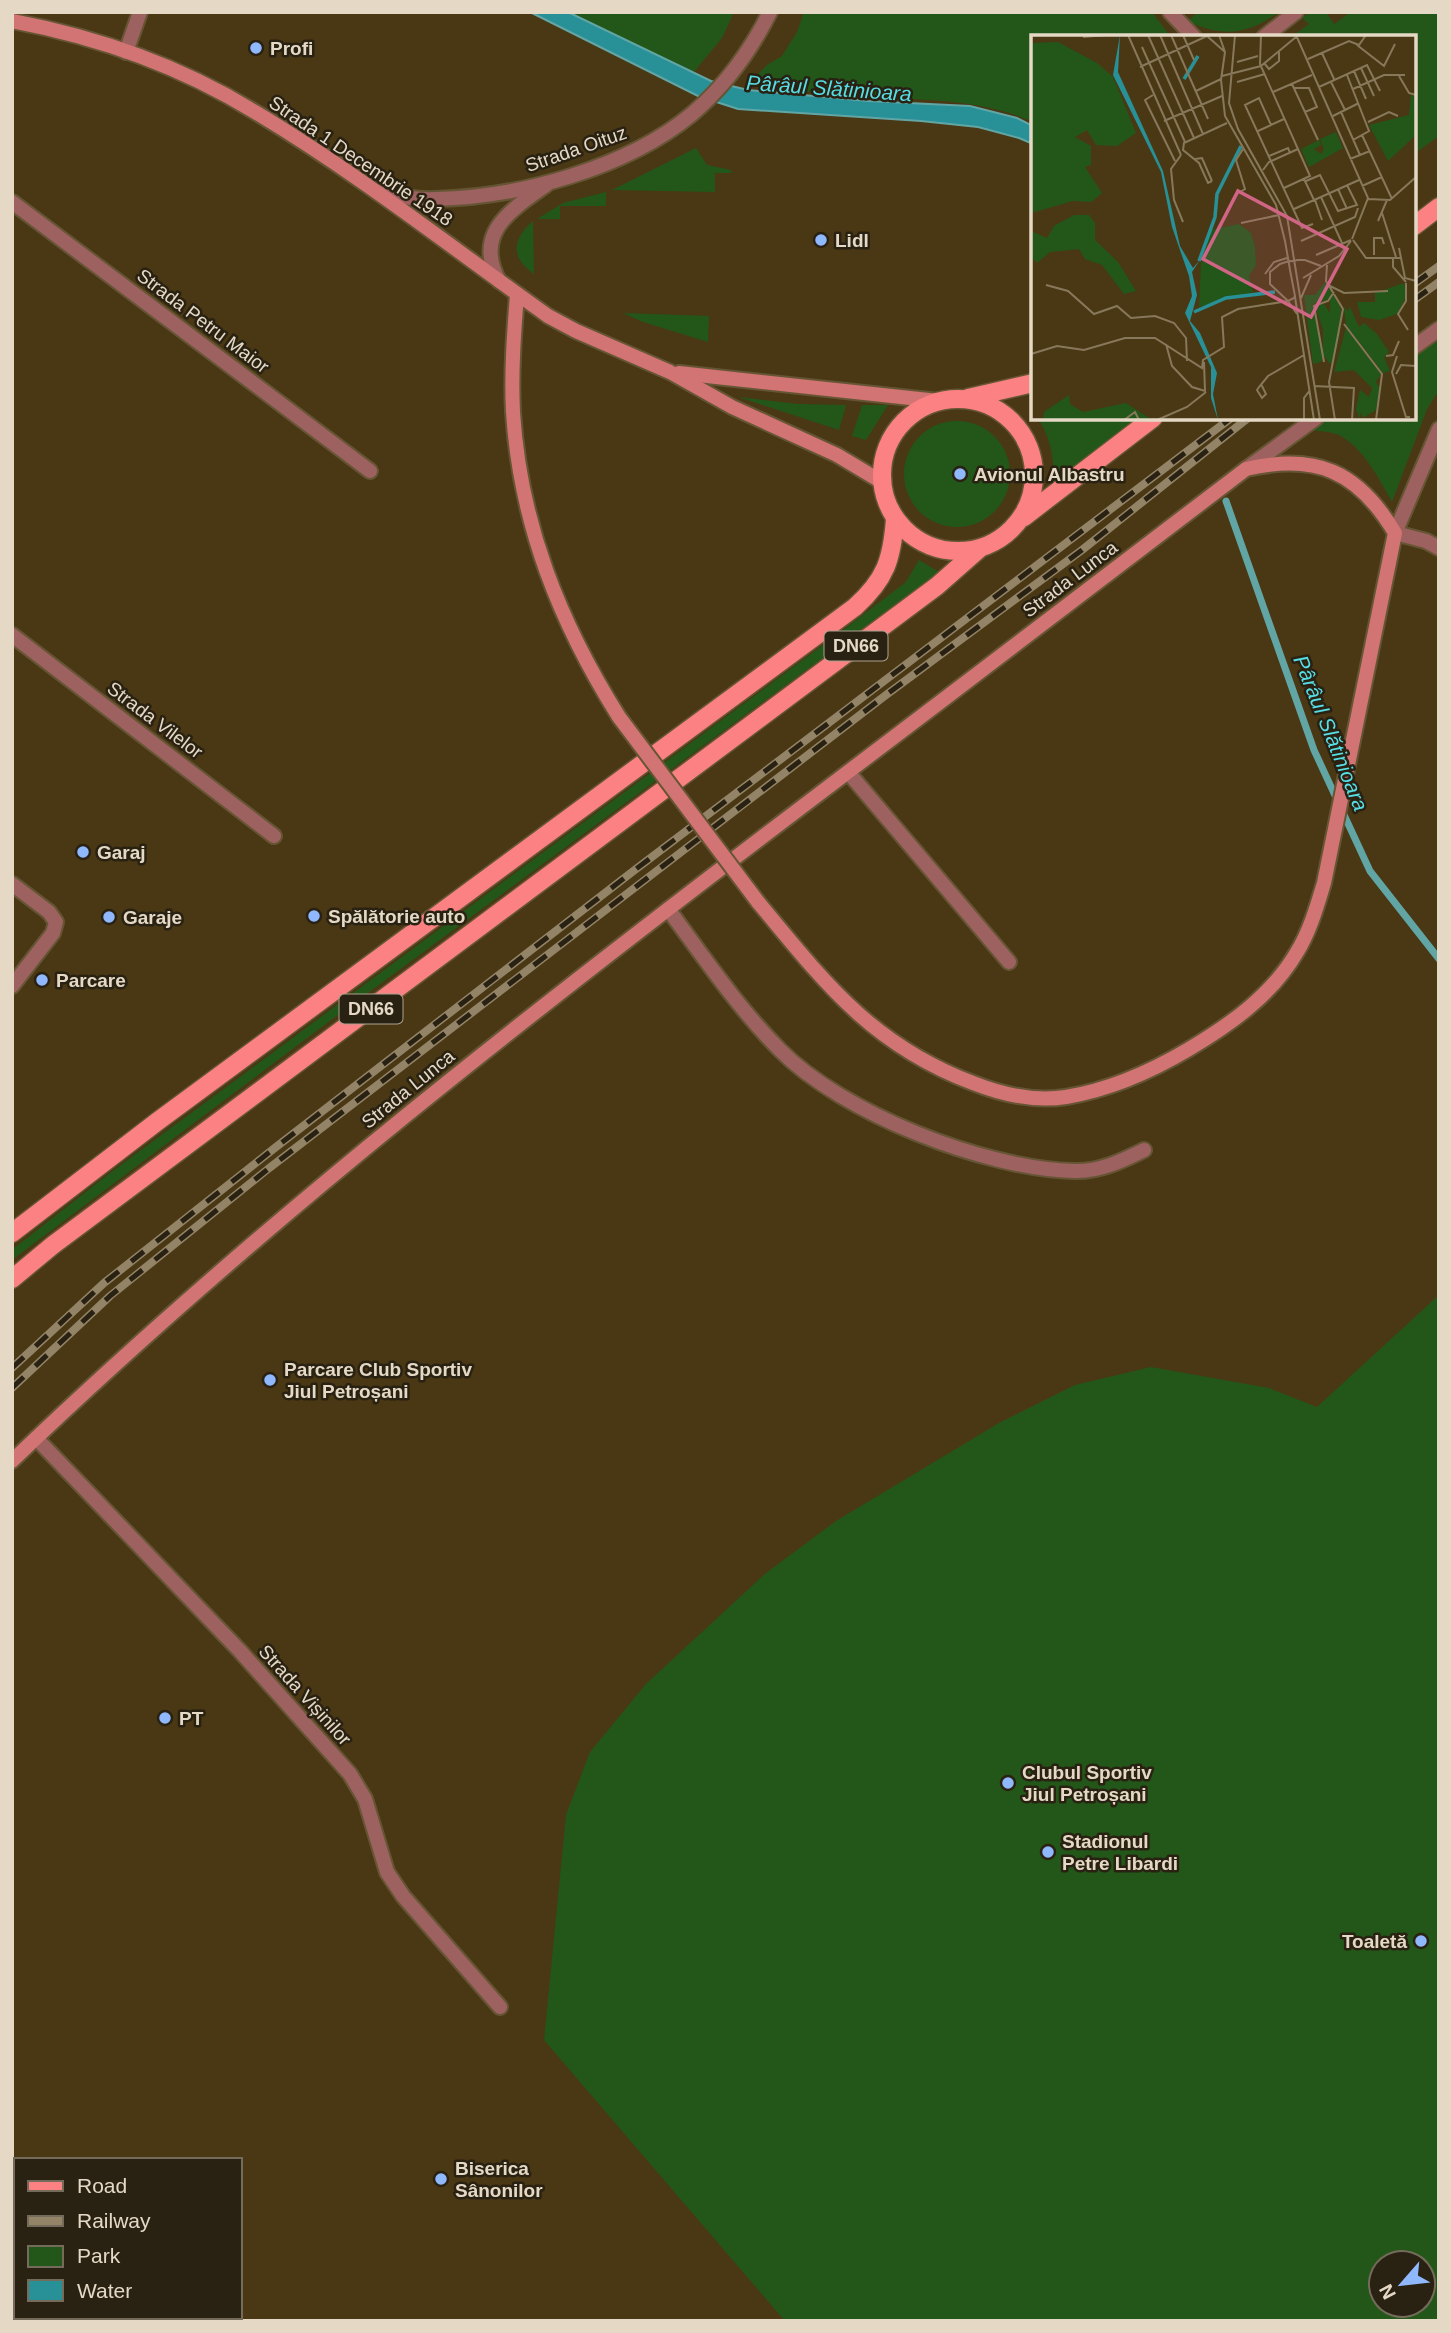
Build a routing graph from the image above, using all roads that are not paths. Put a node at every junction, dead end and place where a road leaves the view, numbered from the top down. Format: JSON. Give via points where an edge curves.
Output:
{"nodes":[{"id":1,"x":140,"y":12,"type":"edge"},
{"id":2,"x":770,"y":12,"type":"edge"},
{"id":3,"x":1170,"y":12,"type":"edge"},
{"id":4,"x":1296,"y":12,"type":"edge"},
{"id":5,"x":12,"y":21,"type":"edge"},
{"id":6,"x":1192,"y":35,"type":"edge"},
{"id":7,"x":1267,"y":35,"type":"edge"},
{"id":8,"x":126,"y":52,"type":"junction"},
{"id":9,"x":553,"y":180,"type":"junction"},
{"id":10,"x":377,"y":192,"type":"junction"},
{"id":11,"x":12,"y":202,"type":"edge"},
{"id":12,"x":1439,"y":207,"type":"edge"},
{"id":13,"x":1416,"y":224,"type":"edge"},
{"id":14,"x":499,"y":281,"type":"junction"},
{"id":15,"x":517,"y":294,"type":"junction"},
{"id":16,"x":1439,"y":329,"type":"edge"},
{"id":17,"x":1416,"y":346,"type":"edge"},
{"id":18,"x":670,"y":372,"type":"junction"},
{"id":19,"x":1031,"y":383,"type":"edge"},
{"id":20,"x":966,"y":398,"type":"junction"},
{"id":21,"x":938,"y":401,"type":"junction"},
{"id":22,"x":1150,"y":420,"type":"edge"},
{"id":23,"x":1313,"y":420,"type":"edge"},
{"id":24,"x":1439,"y":429,"type":"edge"},
{"id":25,"x":1246,"y":469,"type":"junction"},
{"id":26,"x":370,"y":471,"type":"dead end"},
{"id":27,"x":882,"y":482,"type":"junction"},
{"id":28,"x":895,"y":519,"type":"junction"},
{"id":29,"x":1021,"y":519,"type":"junction"},
{"id":30,"x":1395,"y":533,"type":"junction"},
{"id":31,"x":1439,"y":548,"type":"edge"},
{"id":32,"x":979,"y":549,"type":"junction"},
{"id":33,"x":12,"y":635,"type":"edge"},
{"id":34,"x":848,"y":772,"type":"junction"},
{"id":35,"x":274,"y":836,"type":"dead end"},
{"id":36,"x":12,"y":884,"type":"edge"},
{"id":37,"x":668,"y":909,"type":"junction"},
{"id":38,"x":1009,"y":962,"type":"dead end"},
{"id":39,"x":12,"y":986,"type":"edge"},
{"id":40,"x":1144,"y":1150,"type":"dead end"},
{"id":41,"x":12,"y":1233,"type":"edge"},
{"id":42,"x":12,"y":1279,"type":"edge"},
{"id":43,"x":36,"y":1438,"type":"junction"},
{"id":44,"x":12,"y":1461,"type":"edge"},
{"id":45,"x":500,"y":2007,"type":"dead end"}],
"edges":[{"from":1,"to":8,"type":"street"},
{"from":2,"to":9,"type":"street","name":"Strada Oituz","via":[[727,79],[669,131],[632,152]]},
{"from":3,"to":6,"type":"street"},
{"from":4,"to":7,"type":"street"},
{"from":5,"to":8,"type":"main road","name":"Strada 1 Decembrie 1918","via":[[82,36]]},
{"from":8,"to":10,"type":"main road","name":"Strada 1 Decembrie 1918","via":[[254,111]]},
{"from":9,"to":10,"type":"street","name":"Strada Oituz","via":[[436,199]]},
{"from":9,"to":14,"type":"street","via":[[497,226],[489,251]]},
{"from":10,"to":14,"type":"main road","name":"Strada 1 Decembrie 1918"},
{"from":11,"to":26,"type":"street","name":"Strada Petru Maior"},
{"from":12,"to":13,"type":"main road"},
{"from":14,"to":15,"type":"main road","name":"Strada 1 Decembrie 1918"},
{"from":15,"to":18,"type":"main road","name":"Strada 1 Decembrie 1918","via":[[576,331]]},
{"from":15,"to":30,"type":"main road","bridge":true,"via":[[513,410],[526,502],[557,602],[594,677],[758,902],[839,998],[914,1056],[991,1090],[1027,1098],[1064,1098],[1110,1085],[1180,1055],[1215,1034],[1276,982],[1314,915],[1333,849]]},
{"from":16,"to":17,"type":"street"},
{"from":18,"to":21,"type":"main road","name":"Strada 1 Decembrie 1918"},
{"from":18,"to":27,"type":"main road","name":"Strada 1 Decembrie 1918"},
{"from":19,"to":20,"type":"main road"},
{"from":20,"to":21,"type":"main road"},
{"from":20,"to":29,"type":"main road","via":[[991,405],[1013,421],[1028,443],[1035,469],[1032,495]]},
{"from":21,"to":27,"type":"main road","via":[[914,412],[895,431],[884,455]]},
{"from":22,"to":29,"type":"main road"},
{"from":23,"to":25,"type":"street","name":"Strada Lunca"},
{"from":24,"to":30,"type":"street"},
{"from":25,"to":30,"type":"main road","via":[[1293,461],[1335,472],[1367,493]]},
{"from":25,"to":34,"type":"main road","name":"Strada Lunca"},
{"from":27,"to":28,"type":"main road"},
{"from":28,"to":32,"type":"main road","via":[[908,533],[941,550]]},
{"from":28,"to":41,"type":"main road","number":"DN66","via":[[887,568],[855,607]]},
{"from":29,"to":32,"type":"main road","via":[[1010,533]]},
{"from":30,"to":31,"type":"street"},
{"from":32,"to":42,"type":"main road","number":"DN66","via":[[937,586]]},
{"from":33,"to":35,"type":"street","name":"Strada Vilelor"},
{"from":34,"to":37,"type":"main road","name":"Strada Lunca"},
{"from":34,"to":38,"type":"street"},
{"from":36,"to":39,"type":"street","via":[[56,922],[53,933]]},
{"from":37,"to":40,"type":"street","via":[[780,1051],[861,1107],[970,1153],[1041,1167],[1099,1169]]},
{"from":37,"to":43,"type":"main road","name":"Strada Lunca","via":[[386,1131]]},
{"from":43,"to":44,"type":"main road","name":"Strada Lunca"},
{"from":43,"to":45,"type":"street","name":"Strada Vișinilor","via":[[240,1651],[350,1774],[365,1799],[387,1871],[403,1896]]}]}
